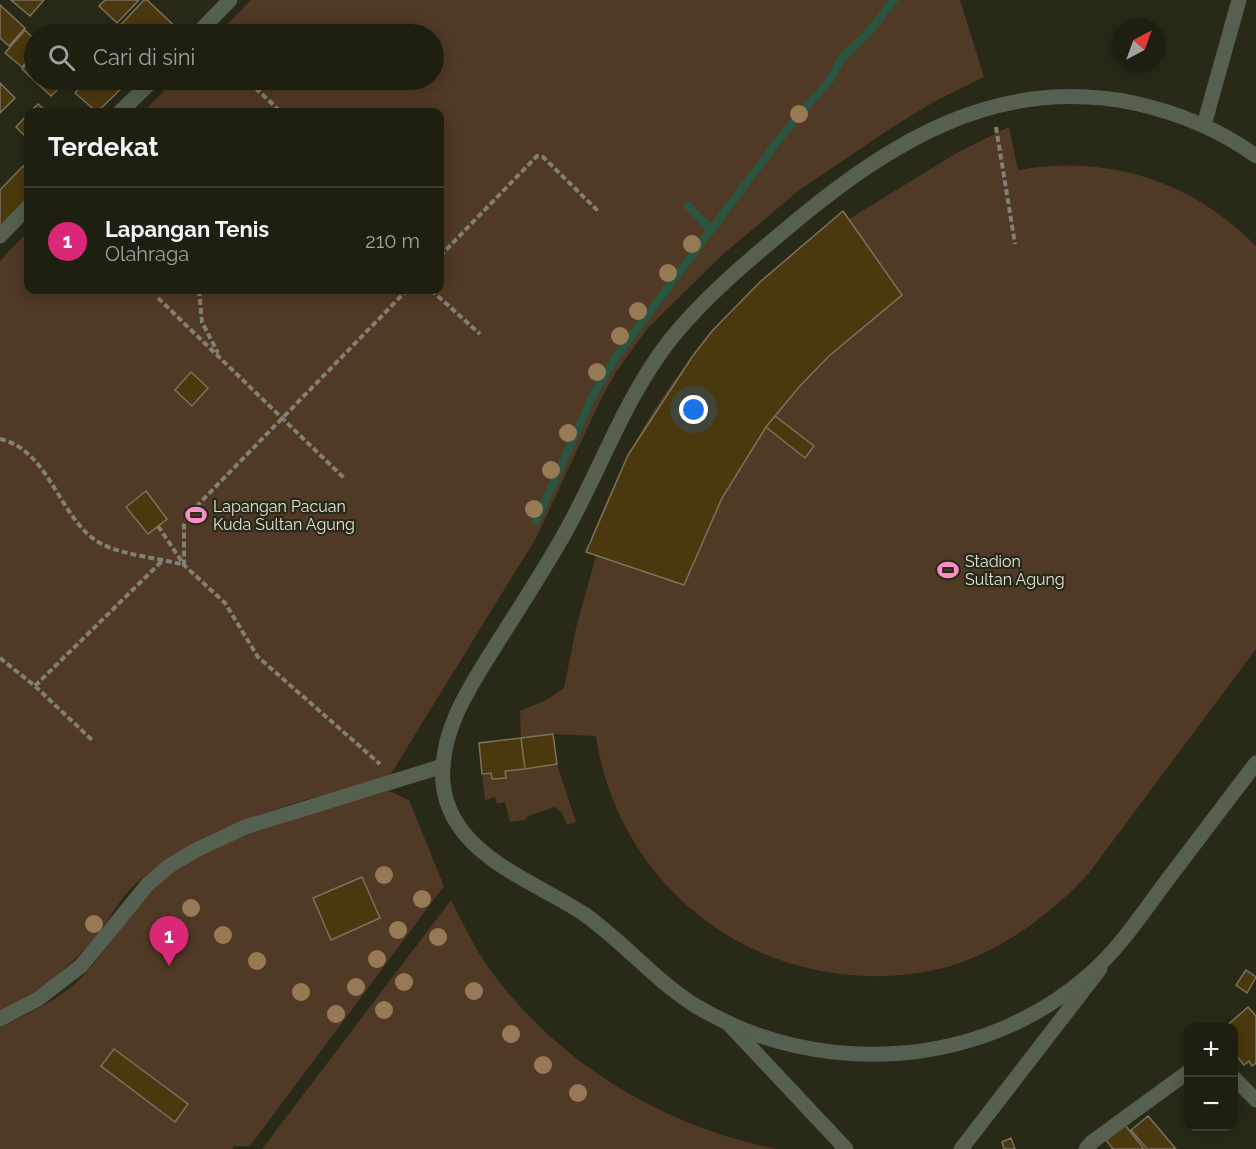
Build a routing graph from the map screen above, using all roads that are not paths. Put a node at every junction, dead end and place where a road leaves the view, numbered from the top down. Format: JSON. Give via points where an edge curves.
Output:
{"nodes":[{"id":1,"x":230,"y":0,"type":"edge"},
{"id":2,"x":1239,"y":0,"type":"edge"},
{"id":3,"x":207,"y":24,"type":"edge"},
{"id":4,"x":143,"y":90,"type":"edge"},
{"id":5,"x":124,"y":108,"type":"edge"},
{"id":6,"x":1204,"y":125,"type":"junction"},
{"id":7,"x":1256,"y":156,"type":"edge"},
{"id":8,"x":24,"y":211,"type":"edge"},
{"id":9,"x":0,"y":236,"type":"edge"},
{"id":10,"x":1256,"y":763,"type":"edge"},
{"id":11,"x":443,"y":766,"type":"junction"},
{"id":12,"x":1117,"y":947,"type":"junction"},
{"id":13,"x":0,"y":1019,"type":"edge"},
{"id":14,"x":726,"y":1021,"type":"junction"},
{"id":15,"x":1184,"y":1075,"type":"edge"},
{"id":16,"x":1238,"y":1083,"type":"edge"},
{"id":17,"x":1256,"y":1100,"type":"edge"},
{"id":18,"x":846,"y":1149,"type":"edge"},
{"id":19,"x":961,"y":1149,"type":"edge"},
{"id":20,"x":1086,"y":1149,"type":"edge"}],
"edges":[{"from":1,"to":3,"type":"street"},
{"from":2,"to":6,"type":"street"},
{"from":4,"to":5,"type":"street"},
{"from":6,"to":7,"type":"street"},
{"from":6,"to":11,"type":"street","via":[[1138,104],[1084,96],[993,105],[917,138],[841,186],[721,285],[674,335],[626,407],[560,543],[465,696],[446,744]]},
{"from":8,"to":9,"type":"street"},
{"from":10,"to":12,"type":"street"},
{"from":11,"to":13,"type":"street","via":[[245,827],[196,850],[148,884],[81,966],[38,999]]},
{"from":11,"to":14,"type":"street","via":[[450,810],[480,849],[507,870],[588,917],[668,986]]},
{"from":12,"to":14,"type":"street","via":[[1089,974],[1041,1009],[983,1038],[953,1046],[920,1052],[852,1054],[788,1043]]},
{"from":12,"to":19,"type":"street"},
{"from":14,"to":18,"type":"street"},
{"from":15,"to":20,"type":"street"},
{"from":16,"to":17,"type":"street"}]}
